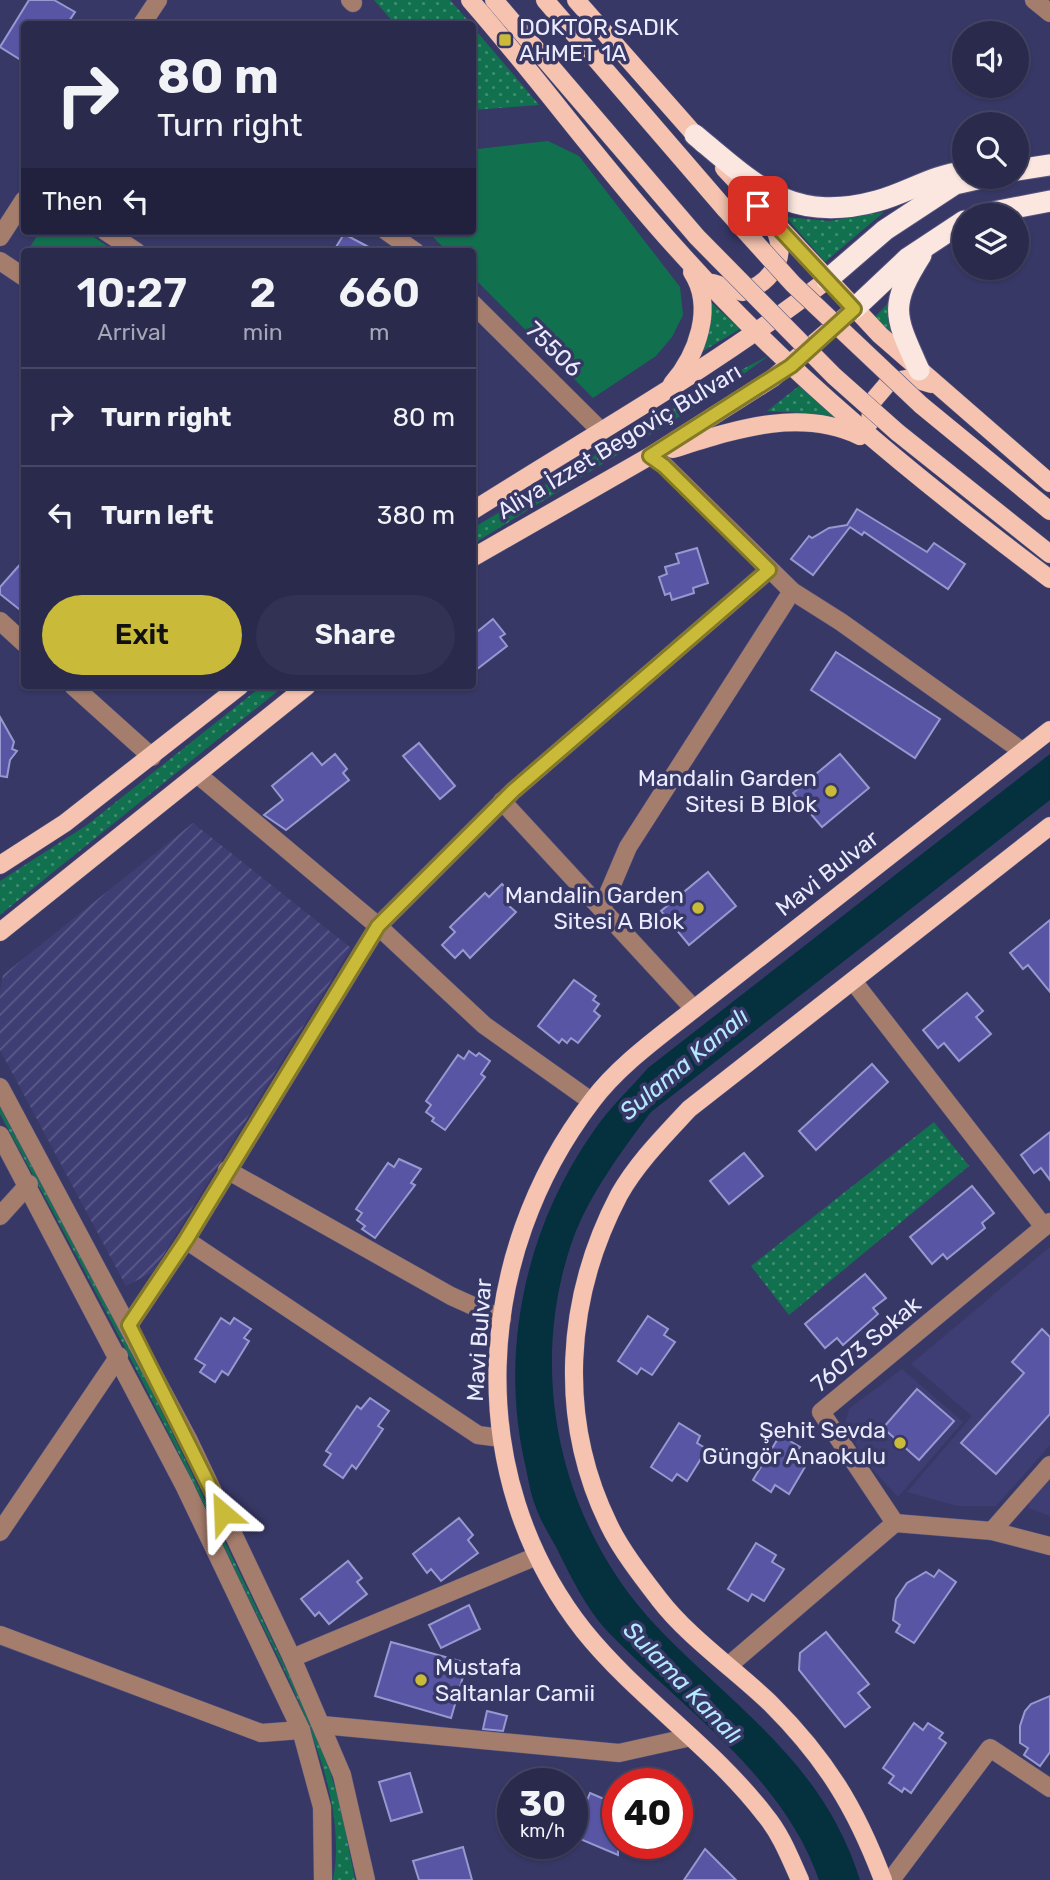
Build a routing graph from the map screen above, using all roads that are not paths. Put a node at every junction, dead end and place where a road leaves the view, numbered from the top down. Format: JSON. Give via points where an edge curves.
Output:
{"nodes":[{"id":1,"x":158,"y":0,"type":"edge"},
{"id":2,"x":470,"y":0,"type":"edge"},
{"id":3,"x":494,"y":0,"type":"edge"},
{"id":4,"x":545,"y":0,"type":"edge"},
{"id":5,"x":576,"y":0,"type":"edge"},
{"id":6,"x":1034,"y":0,"type":"edge"},
{"id":7,"x":1050,"y":13,"type":"edge"},
{"id":8,"x":144,"y":21,"type":"edge"},
{"id":9,"x":695,"y":135,"type":"junction"},
{"id":10,"x":952,"y":173,"type":"edge"},
{"id":11,"x":952,"y":186,"type":"edge"},
{"id":12,"x":1050,"y":201,"type":"edge"},
{"id":13,"x":21,"y":205,"type":"edge"},
{"id":14,"x":1029,"y":205,"type":"edge"},
{"id":15,"x":767,"y":216,"type":"junction"},
{"id":16,"x":952,"y":229,"type":"edge"},
{"id":17,"x":111,"y":235,"type":"edge"},
{"id":18,"x":0,"y":237,"type":"edge"},
{"id":19,"x":928,"y":245,"type":"junction"},
{"id":20,"x":130,"y":248,"type":"edge"},
{"id":21,"x":676,"y":248,"type":"junction"},
{"id":22,"x":0,"y":261,"type":"edge"},
{"id":23,"x":21,"y":275,"type":"edge"},
{"id":24,"x":701,"y":276,"type":"junction"},
{"id":25,"x":827,"y":281,"type":"junction"},
{"id":26,"x":476,"y":307,"type":"edge"},
{"id":27,"x":854,"y":309,"type":"junction"},
{"id":28,"x":758,"y":333,"type":"junction"},
{"id":29,"x":791,"y":366,"type":"junction"},
{"id":30,"x":919,"y":370,"type":"junction"},
{"id":31,"x":941,"y":389,"type":"junction"},
{"id":32,"x":657,"y":399,"type":"junction"},
{"id":33,"x":600,"y":430,"type":"junction"},
{"id":34,"x":876,"y":444,"type":"junction"},
{"id":35,"x":650,"y":456,"type":"junction"},
{"id":36,"x":893,"y":457,"type":"junction"},
{"id":37,"x":1050,"y":483,"type":"edge"},
{"id":38,"x":476,"y":508,"type":"edge"},
{"id":39,"x":1050,"y":511,"type":"edge"},
{"id":40,"x":1050,"y":554,"type":"edge"},
{"id":41,"x":476,"y":556,"type":"edge"},
{"id":42,"x":769,"y":570,"type":"junction"},
{"id":43,"x":1050,"y":579,"type":"edge"},
{"id":44,"x":792,"y":591,"type":"junction"},
{"id":45,"x":0,"y":621,"type":"edge"},
{"id":46,"x":21,"y":640,"type":"edge"},
{"id":47,"x":76,"y":689,"type":"edge"},
{"id":48,"x":236,"y":689,"type":"edge"},
{"id":49,"x":303,"y":689,"type":"edge"},
{"id":50,"x":1050,"y":730,"type":"edge"},
{"id":51,"x":1022,"y":751,"type":"junction"},
{"id":52,"x":152,"y":757,"type":"junction"},
{"id":53,"x":197,"y":774,"type":"junction"},
{"id":54,"x":502,"y":801,"type":"junction"},
{"id":55,"x":1050,"y":826,"type":"edge"},
{"id":56,"x":2,"y":862,"type":"edge"},
{"id":57,"x":602,"y":908,"type":"junction"},
{"id":58,"x":378,"y":926,"type":"junction"},
{"id":59,"x":0,"y":932,"type":"edge"},
{"id":60,"x":853,"y":981,"type":"junction"},
{"id":61,"x":694,"y":1009,"type":"junction"},
{"id":62,"x":0,"y":1087,"type":"edge"},
{"id":63,"x":591,"y":1101,"type":"junction"},
{"id":64,"x":0,"y":1135,"type":"edge"},
{"id":65,"x":227,"y":1170,"type":"junction"},
{"id":66,"x":29,"y":1184,"type":"junction"},
{"id":67,"x":0,"y":1216,"type":"edge"},
{"id":68,"x":1047,"y":1224,"type":"edge"},
{"id":69,"x":186,"y":1240,"type":"junction"},
{"id":70,"x":502,"y":1319,"type":"junction"},
{"id":71,"x":129,"y":1325,"type":"junction"},
{"id":72,"x":119,"y":1356,"type":"junction"},
{"id":73,"x":501,"y":1438,"type":"junction"},
{"id":74,"x":1050,"y":1465,"type":"edge"},
{"id":75,"x":895,"y":1523,"type":"junction"},
{"id":76,"x":992,"y":1531,"type":"junction"},
{"id":77,"x":0,"y":1532,"type":"edge"},
{"id":78,"x":1050,"y":1546,"type":"edge"},
{"id":79,"x":537,"y":1556,"type":"junction"},
{"id":80,"x":0,"y":1636,"type":"edge"},
{"id":81,"x":292,"y":1658,"type":"junction"},
{"id":82,"x":728,"y":1666,"type":"junction"},
{"id":83,"x":323,"y":1725,"type":"junction"},
{"id":84,"x":301,"y":1730,"type":"junction"},
{"id":85,"x":691,"y":1737,"type":"junction"},
{"id":86,"x":1050,"y":1788,"type":"edge"},
{"id":87,"x":323,"y":1880,"type":"edge"},
{"id":88,"x":366,"y":1880,"type":"edge"},
{"id":89,"x":800,"y":1880,"type":"edge"},
{"id":90,"x":883,"y":1880,"type":"edge"},
{"id":91,"x":891,"y":1880,"type":"edge"}],
"edges":[{"from":1,"to":8,"type":"street"},
{"from":2,"to":21,"type":"main road"},
{"from":3,"to":40,"type":"main road","bridge":true,"via":[[697,237],[834,376]]},
{"from":4,"to":39,"type":"main road","bridge":true,"via":[[793,284],[921,405]]},
{"from":5,"to":9,"type":"main road"},
{"from":6,"to":7,"type":"street"},
{"from":9,"to":10,"type":"highway","via":[[770,193],[823,210],[878,201]]},
{"from":9,"to":15,"type":"main road"},
{"from":11,"to":25,"type":"highway","via":[[885,230]]},
{"from":12,"to":14,"type":"highway"},
{"from":13,"to":18,"type":"street"},
{"from":15,"to":24,"type":"main road","via":[[780,251],[766,281],[742,292],[718,287]]},
{"from":15,"to":25,"type":"main road"},
{"from":16,"to":19,"type":"highway"},
{"from":17,"to":20,"type":"street"},
{"from":19,"to":27,"type":"highway"},
{"from":19,"to":30,"type":"highway","via":[[898,296],[900,329]]},
{"from":21,"to":24,"type":"main road"},
{"from":21,"to":32,"type":"main road","via":[[698,281],[703,312],[695,350]]},
{"from":22,"to":23,"type":"street"},
{"from":24,"to":28,"type":"main road"},
{"from":25,"to":27,"type":"main road"},
{"from":25,"to":28,"type":"main road","name":"Aliya İzzet Begoviç Bulvarı"},
{"from":26,"to":33,"type":"street","name":"75506"},
{"from":27,"to":29,"type":"main road","name":"Aliya İzzet Begoviç Bulvarı"},
{"from":27,"to":30,"type":"main road"},
{"from":28,"to":29,"type":"main road"},
{"from":28,"to":32,"type":"main road","name":"Aliya İzzet Begoviç Bulvarı"},
{"from":29,"to":34,"type":"main road"},
{"from":29,"to":35,"type":"main road","name":"Aliya İzzet Begoviç Bulvarı"},
{"from":30,"to":31,"type":"main road"},
{"from":31,"to":36,"type":"main road","via":[[900,378],[879,390],[869,417],[872,430]]},
{"from":31,"to":37,"type":"main road"},
{"from":32,"to":33,"type":"main road","name":"Aliya İzzet Begoviç Bulvarı"},
{"from":33,"to":38,"type":"main road","name":"Aliya İzzet Begoviç Bulvarı"},
{"from":34,"to":35,"type":"main road","via":[[844,429],[795,420],[734,430]]},
{"from":34,"to":36,"type":"main road"},
{"from":35,"to":41,"type":"main road","name":"Aliya İzzet Begoviç Bulvarı"},
{"from":35,"to":42,"type":"street"},
{"from":36,"to":43,"type":"main road"},
{"from":42,"to":44,"type":"street"},
{"from":42,"to":54,"type":"street"},
{"from":44,"to":51,"type":"street"},
{"from":44,"to":57,"type":"street","via":[[628,848]]},
{"from":45,"to":46,"type":"street"},
{"from":47,"to":52,"type":"street"},
{"from":48,"to":52,"type":"main road"},
{"from":49,"to":53,"type":"main road"},
{"from":50,"to":51,"type":"main road","name":"Mavi Bulvar"},
{"from":51,"to":61,"type":"main road","name":"Mavi Bulvar"},
{"from":52,"to":56,"type":"main road","via":[[65,823]]},
{"from":53,"to":58,"type":"street"},
{"from":53,"to":59,"type":"main road"},
{"from":54,"to":57,"type":"street"},
{"from":54,"to":58,"type":"street"},
{"from":55,"to":60,"type":"main road"},
{"from":57,"to":61,"type":"street"},
{"from":58,"to":63,"type":"street","via":[[484,1025]]},
{"from":58,"to":65,"type":"street"},
{"from":60,"to":68,"type":"street"},
{"from":60,"to":82,"type":"main road","via":[[689,1109],[648,1154],[620,1194],[594,1252],[579,1301],[573,1400],[583,1454],[609,1526],[660,1601]]},
{"from":61,"to":63,"type":"main road","name":"Mavi Bulvar"},
{"from":62,"to":71,"type":"street"},
{"from":63,"to":70,"type":"main road","name":"Mavi Bulvar","via":[[548,1168],[516,1243]]},
{"from":64,"to":66,"type":"street"},
{"from":65,"to":69,"type":"street"},
{"from":65,"to":70,"type":"street","via":[[451,1296]]},
{"from":66,"to":67,"type":"street"},
{"from":66,"to":72,"type":"street"},
{"from":68,"to":75,"type":"street","name":"76073 Sokak","via":[[821,1412]]},
{"from":69,"to":71,"type":"street"},
{"from":69,"to":73,"type":"street","via":[[478,1435]]},
{"from":70,"to":73,"type":"main road","name":"Mavi Bulvar","via":[[497,1370]]},
{"from":71,"to":81,"type":"street"},
{"from":72,"to":77,"type":"street"},
{"from":72,"to":84,"type":"street"},
{"from":73,"to":79,"type":"main road","name":"Mavi Bulvar","via":[[505,1465]]},
{"from":74,"to":76,"type":"street"},
{"from":75,"to":76,"type":"street"},
{"from":75,"to":82,"type":"street"},
{"from":76,"to":78,"type":"street"},
{"from":79,"to":81,"type":"street"},
{"from":79,"to":85,"type":"main road","name":"Mavi Bulvar","via":[[584,1631],[632,1684]]},
{"from":80,"to":84,"type":"street","via":[[261,1733]]},
{"from":81,"to":83,"type":"street"},
{"from":82,"to":90,"type":"main road","via":[[803,1738],[848,1797]]},
{"from":83,"to":85,"type":"street","via":[[619,1754]]},
{"from":83,"to":88,"type":"street","via":[[349,1798]]},
{"from":84,"to":87,"type":"street","via":[[322,1807]]},
{"from":85,"to":89,"type":"main road","name":"Mavi Bulvar","via":[[766,1815]]},
{"from":86,"to":91,"type":"street","via":[[990,1748]]}]}
